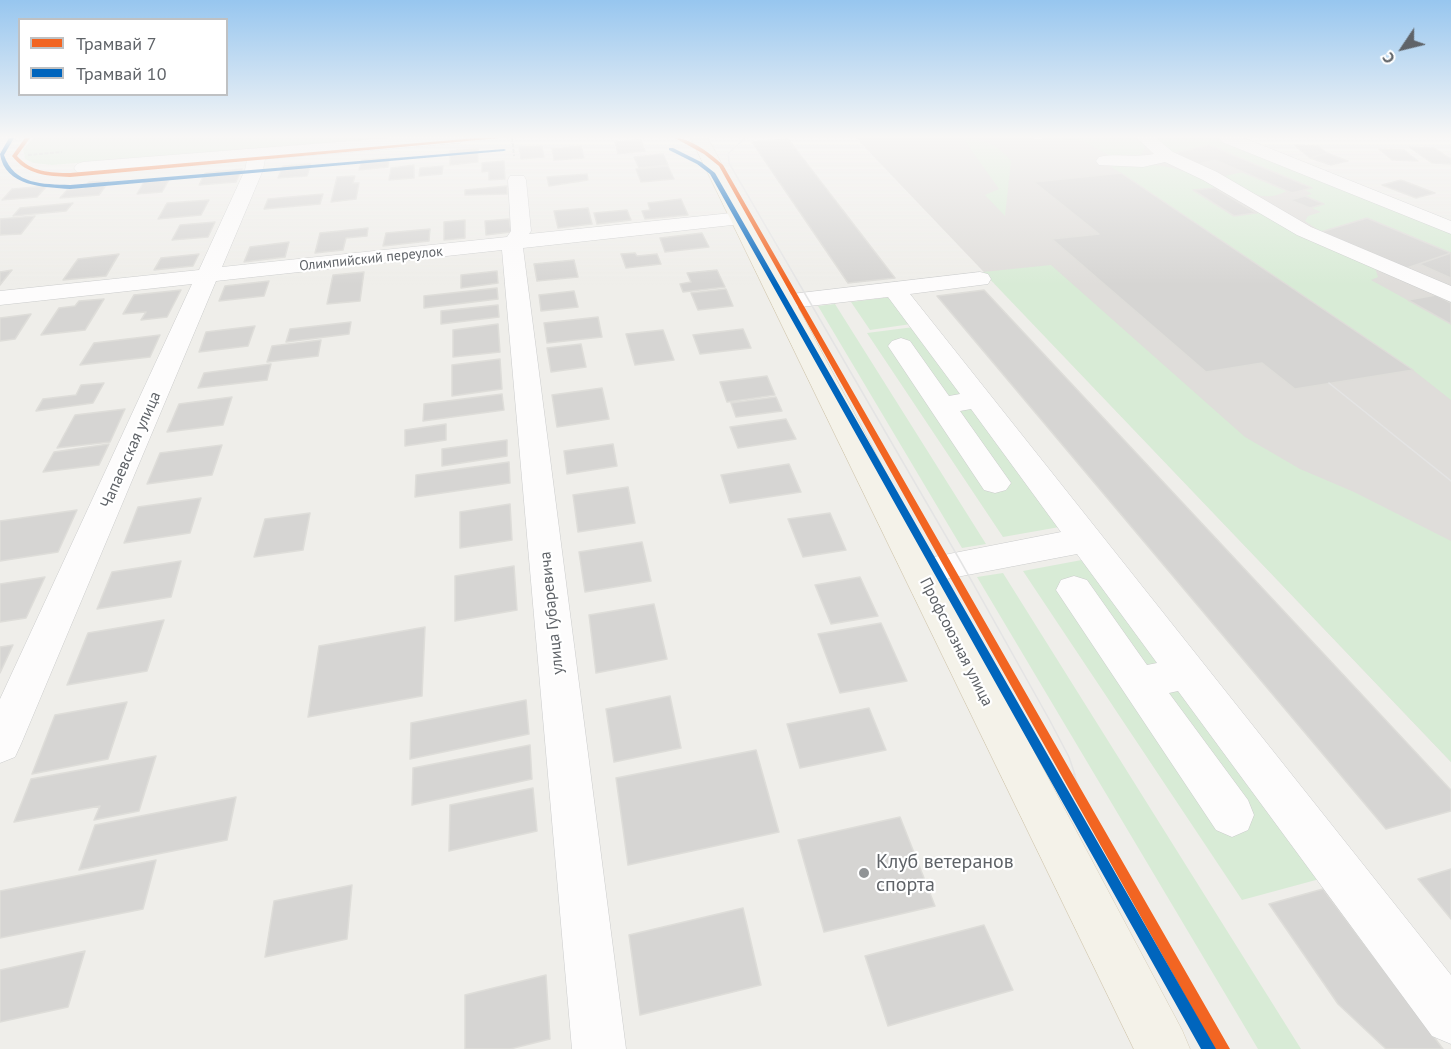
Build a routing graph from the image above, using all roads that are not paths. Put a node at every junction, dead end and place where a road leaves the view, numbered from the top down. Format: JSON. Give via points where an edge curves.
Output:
{"nodes":[{"id":1,"x":247,"y":187,"type":"edge"},
{"id":2,"x":518,"y":187,"type":"edge"},
{"id":3,"x":725,"y":187,"type":"edge"},
{"id":4,"x":1229,"y":187,"type":"edge"},
{"id":5,"x":1349,"y":187,"type":"edge"},
{"id":6,"x":741,"y":218,"type":"junction"},
{"id":7,"x":1451,"y":228,"type":"edge"},
{"id":8,"x":512,"y":245,"type":"junction"},
{"id":9,"x":209,"y":276,"type":"junction"},
{"id":10,"x":980,"y":279,"type":"dead end"},
{"id":11,"x":894,"y":289,"type":"junction"},
{"id":12,"x":1451,"y":295,"type":"edge"},
{"id":13,"x":0,"y":298,"type":"edge"},
{"id":14,"x":783,"y":302,"type":"junction"},
{"id":15,"x":901,"y":346,"type":"dead end"},
{"id":16,"x":979,"y":400,"type":"junction"},
{"id":17,"x":942,"y":405,"type":"junction"},
{"id":18,"x":995,"y":483,"type":"dead end"},
{"id":19,"x":1085,"y":540,"type":"junction"},
{"id":20,"x":920,"y":571,"type":"junction"},
{"id":21,"x":1074,"y":590,"type":"dead end"},
{"id":22,"x":1188,"y":673,"type":"junction"},
{"id":23,"x":1138,"y":683,"type":"junction"},
{"id":24,"x":0,"y":744,"type":"edge"},
{"id":25,"x":1232,"y":815,"type":"dead end"},
{"id":26,"x":1451,"y":1017,"type":"edge"},
{"id":27,"x":599,"y":1049,"type":"edge"},
{"id":28,"x":1163,"y":1049,"type":"edge"}],
"edges":[{"from":1,"to":9,"type":"street","name":"Чапаевская улица"},
{"from":2,"to":8,"type":"street","name":"улица Губаревича","via":[[521,231]]},
{"from":3,"to":6,"type":"main road","name":"Профсоюзная улица"},
{"from":4,"to":12,"type":"street","via":[[1304,231]]},
{"from":5,"to":7,"type":"street"},
{"from":6,"to":8,"type":"street","name":"Олимпийский переулок"},
{"from":6,"to":14,"type":"main road","name":"Профсоюзная улица"},
{"from":8,"to":9,"type":"street","name":"Олимпийский переулок"},
{"from":8,"to":27,"type":"street","name":"улица Губаревича"},
{"from":9,"to":13,"type":"street","name":"Олимпийский переулок"},
{"from":9,"to":24,"type":"street","name":"Чапаевская улица"},
{"from":10,"to":11,"type":"street"},
{"from":11,"to":14,"type":"street"},
{"from":11,"to":16,"type":"street"},
{"from":14,"to":20,"type":"main road","name":"Профсоюзная улица"},
{"from":15,"to":17,"type":"street"},
{"from":16,"to":17,"type":"street"},
{"from":16,"to":19,"type":"street"},
{"from":17,"to":18,"type":"street"},
{"from":19,"to":20,"type":"street"},
{"from":19,"to":22,"type":"street"},
{"from":20,"to":28,"type":"main road","name":"Профсоюзная улица"},
{"from":21,"to":23,"type":"street"},
{"from":22,"to":23,"type":"street"},
{"from":22,"to":26,"type":"street"},
{"from":23,"to":25,"type":"street"}]}
